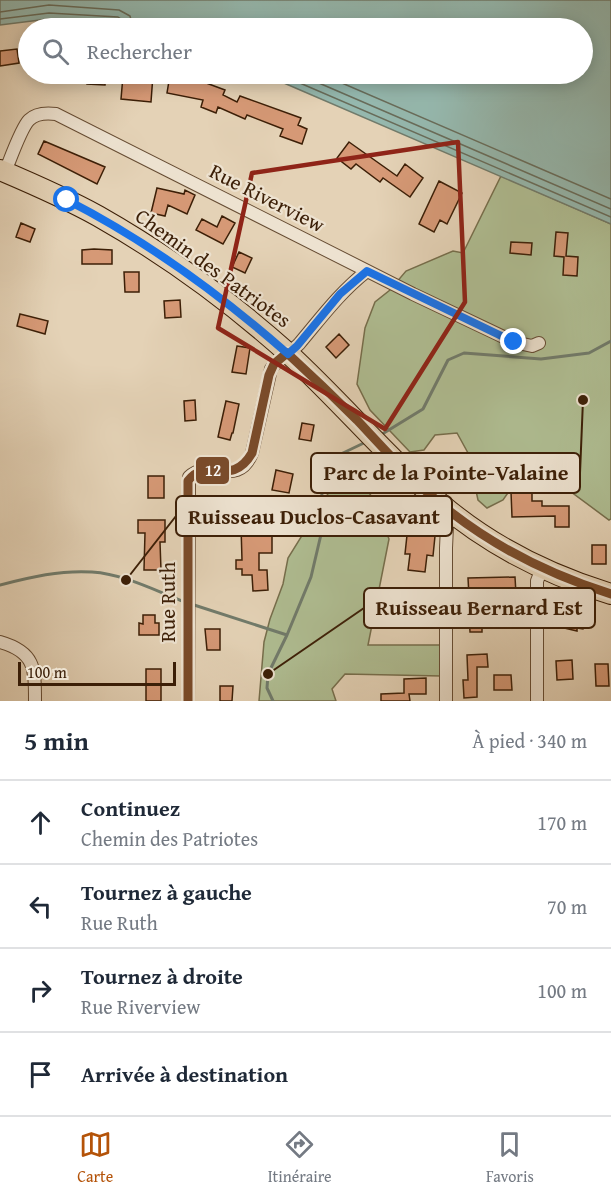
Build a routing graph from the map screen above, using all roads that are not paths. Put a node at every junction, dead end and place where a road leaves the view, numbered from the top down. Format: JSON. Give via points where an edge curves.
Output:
{"nodes":[{"id":1,"x":2,"y":171,"type":"edge"},
{"id":2,"x":367,"y":271,"type":"junction"},
{"id":3,"x":539,"y":343,"type":"dead end"},
{"id":4,"x":288,"y":354,"type":"junction"},
{"id":5,"x":453,"y":513,"type":"junction"},
{"id":6,"x":542,"y":568,"type":"junction"},
{"id":7,"x":611,"y":594,"type":"edge"},
{"id":8,"x":0,"y":642,"type":"edge"},
{"id":9,"x":35,"y":701,"type":"edge"},
{"id":10,"x":188,"y":701,"type":"edge"},
{"id":11,"x":446,"y":701,"type":"edge"},
{"id":12,"x":537,"y":701,"type":"edge"}],
"edges":[{"from":1,"to":2,"type":"street","name":"Rue Riverview","via":[[27,122],[39,115],[56,114]]},
{"from":1,"to":4,"type":"main road","name":"Chemin des Patriotes","via":[[75,204],[145,245]]},
{"from":2,"to":3,"type":"street","name":"Rue Riverview","via":[[514,342],[532,346]]},
{"from":2,"to":4,"type":"street","name":"Rue Ruth","via":[[340,294]]},
{"from":4,"to":5,"type":"main road","name":"Chemin des Patriotes"},
{"from":4,"to":10,"type":"street","name":"Rue Ruth","via":[[271,369],[252,453],[246,464],[234,472],[200,470],[188,481]]},
{"from":5,"to":6,"type":"main road","name":"Chemin des Patriotes","via":[[492,541]]},
{"from":5,"to":11,"type":"street","via":[[447,526],[446,548]]},
{"from":6,"to":7,"type":"main road","name":"Chemin des Patriotes"},
{"from":6,"to":12,"type":"street","via":[[537,581]]},
{"from":8,"to":9,"type":"street","via":[[21,650],[33,666]]}]}
